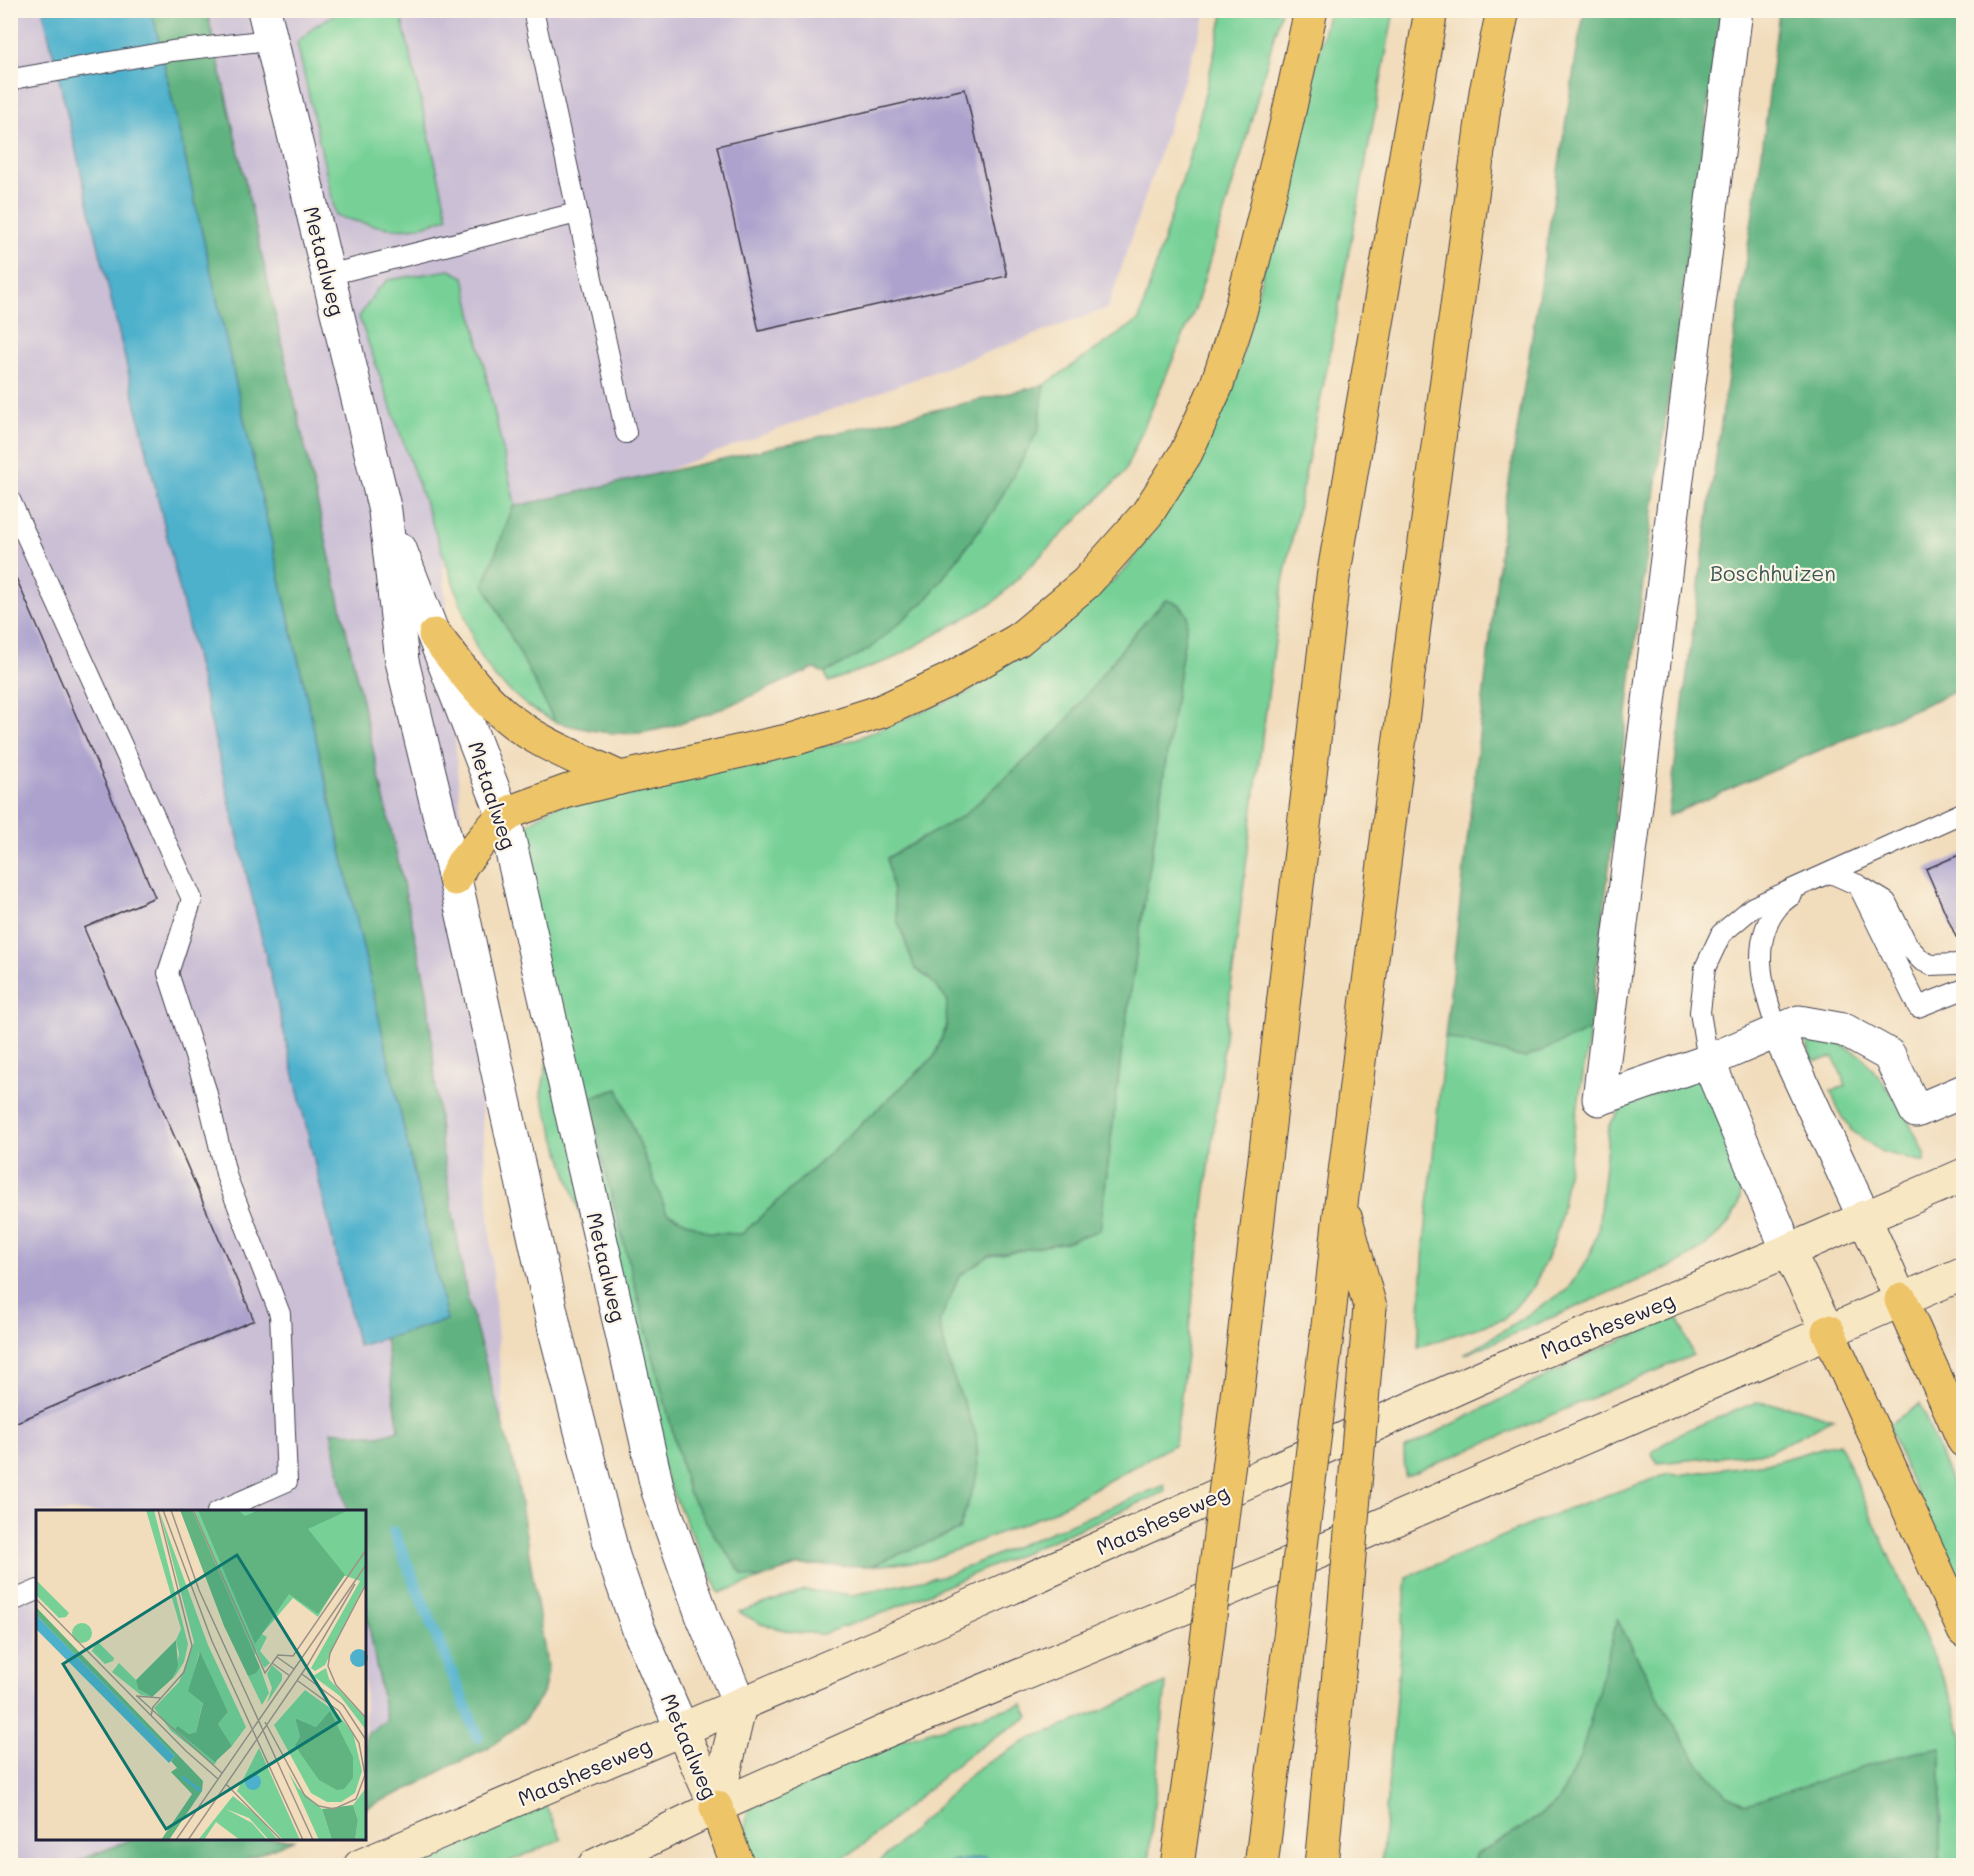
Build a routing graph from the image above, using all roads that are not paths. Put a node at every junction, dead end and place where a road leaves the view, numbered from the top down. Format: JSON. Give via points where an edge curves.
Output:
{"nodes":[{"id":1,"x":533,"y":10,"type":"edge"},
{"id":2,"x":1311,"y":10,"type":"edge"},
{"id":3,"x":1431,"y":10,"type":"edge"},
{"id":4,"x":1503,"y":10,"type":"edge"},
{"id":5,"x":1736,"y":10,"type":"edge"},
{"id":6,"x":267,"y":25,"type":"edge"},
{"id":7,"x":14,"y":80,"type":"edge"},
{"id":8,"x":577,"y":213,"type":"junction"},
{"id":9,"x":328,"y":275,"type":"junction"},
{"id":10,"x":626,"y":432,"type":"dead end"},
{"id":11,"x":10,"y":500,"type":"edge"},
{"id":12,"x":385,"y":511,"type":"junction"},
{"id":13,"x":435,"y":634,"type":"junction"},
{"id":14,"x":620,"y":778,"type":"junction"},
{"id":15,"x":1963,"y":813,"type":"edge"},
{"id":16,"x":504,"y":817,"type":"junction"},
{"id":17,"x":1831,"y":873,"type":"junction"},
{"id":18,"x":454,"y":879,"type":"junction"},
{"id":19,"x":1858,"y":885,"type":"junction"},
{"id":20,"x":1801,"y":887,"type":"junction"},
{"id":21,"x":1964,"y":961,"type":"edge"},
{"id":22,"x":1964,"y":989,"type":"edge"},
{"id":23,"x":1778,"y":1032,"type":"junction"},
{"id":24,"x":1708,"y":1060,"type":"junction"},
{"id":25,"x":1964,"y":1091,"type":"edge"},
{"id":26,"x":1964,"y":1175,"type":"edge"},
{"id":27,"x":1341,"y":1204,"type":"junction"},
{"id":28,"x":1864,"y":1217,"type":"junction"},
{"id":29,"x":1788,"y":1251,"type":"junction"},
{"id":30,"x":1964,"y":1273,"type":"edge"},
{"id":31,"x":1901,"y":1300,"type":"junction"},
{"id":32,"x":1828,"y":1331,"type":"junction"},
{"id":33,"x":1964,"y":1441,"type":"edge"},
{"id":34,"x":222,"y":1510,"type":"edge"},
{"id":35,"x":36,"y":1591,"type":"edge"},
{"id":36,"x":10,"y":1602,"type":"edge"},
{"id":37,"x":1964,"y":1631,"type":"edge"},
{"id":38,"x":740,"y":1705,"type":"junction"},
{"id":39,"x":682,"y":1730,"type":"junction"},
{"id":40,"x":716,"y":1807,"type":"junction"},
{"id":41,"x":360,"y":1866,"type":"edge"},
{"id":42,"x":594,"y":1866,"type":"edge"},
{"id":43,"x":738,"y":1866,"type":"edge"},
{"id":44,"x":1177,"y":1866,"type":"edge"},
{"id":45,"x":1261,"y":1866,"type":"edge"},
{"id":46,"x":1321,"y":1866,"type":"edge"}],
"edges":[{"from":1,"to":8,"type":"lane"},
{"from":2,"to":14,"type":"highway","via":[[1241,308],[1216,387],[1186,453],[1147,514],[1086,583],[1018,640],[947,681],[882,711],[791,740]]},
{"from":3,"to":44,"type":"highway","bridge":true,"via":[[1333,578],[1241,1364]]},
{"from":4,"to":27,"type":"highway","via":[[1482,116]]},
{"from":5,"to":24,"type":"street","via":[[1599,1099]]},
{"from":6,"to":7,"type":"lane","via":[[172,51]]},
{"from":6,"to":9,"type":"street","name":"Metaalweg"},
{"from":8,"to":9,"type":"lane"},
{"from":8,"to":10,"type":"lane"},
{"from":9,"to":12,"type":"street","name":"Metaalweg"},
{"from":11,"to":34,"type":"lane","via":[[192,899],[168,973],[206,1090],[227,1178],[280,1314],[287,1481]]},
{"from":12,"to":13,"type":"street","name":"Metaalweg"},
{"from":12,"to":18,"type":"street","name":"Metaalweg","via":[[402,661]]},
{"from":13,"to":14,"type":"highway","via":[[468,678],[505,716],[557,748]]},
{"from":13,"to":16,"type":"street","name":"Metaalweg"},
{"from":14,"to":16,"type":"highway","via":[[568,791]]},
{"from":15,"to":17,"type":"lane"},
{"from":16,"to":18,"type":"highway","via":[[462,864]]},
{"from":16,"to":38,"type":"street","name":"Metaalweg","via":[[658,1491],[702,1615]]},
{"from":17,"to":19,"type":"lane"},
{"from":17,"to":20,"type":"lane"},
{"from":18,"to":39,"type":"street","name":"Metaalweg","via":[[556,1334],[614,1559],[639,1630]]},
{"from":19,"to":21,"type":"lane","via":[[1886,902],[1908,946],[1921,960],[1931,965]]},
{"from":19,"to":22,"type":"lane","via":[[1918,1007]]},
{"from":20,"to":23,"type":"lane","via":[[1777,907],[1763,935],[1760,969]]},
{"from":20,"to":24,"type":"lane","via":[[1753,907],[1721,934],[1705,968],[1700,1012]]},
{"from":23,"to":24,"type":"street"},
{"from":23,"to":25,"type":"street","via":[[1798,1022],[1844,1030],[1888,1055],[1916,1111]]},
{"from":23,"to":28,"type":"street"},
{"from":24,"to":29,"type":"street"},
{"from":26,"to":28,"type":"main road","name":"Maasheseweg"},
{"from":27,"to":45,"type":"highway","bridge":true},
{"from":27,"to":46,"type":"highway","bridge":true,"via":[[1370,1307]]},
{"from":28,"to":29,"type":"main road","name":"Maasheseweg"},
{"from":28,"to":31,"type":"main road"},
{"from":29,"to":32,"type":"main road"},
{"from":29,"to":38,"type":"main road","name":"Maasheseweg","via":[[1488,1374]]},
{"from":30,"to":31,"type":"main road"},
{"from":31,"to":32,"type":"main road"},
{"from":31,"to":33,"type":"highway"},
{"from":32,"to":37,"type":"highway"},
{"from":32,"to":40,"type":"main road"},
{"from":35,"to":36,"type":"lane"},
{"from":38,"to":39,"type":"main road","name":"Maasheseweg"},
{"from":38,"to":40,"type":"main road","name":"Metaalweg"},
{"from":39,"to":40,"type":"main road","name":"Metaalweg"},
{"from":39,"to":41,"type":"main road","name":"Maasheseweg"},
{"from":40,"to":42,"type":"main road"},
{"from":40,"to":43,"type":"highway"}]}
